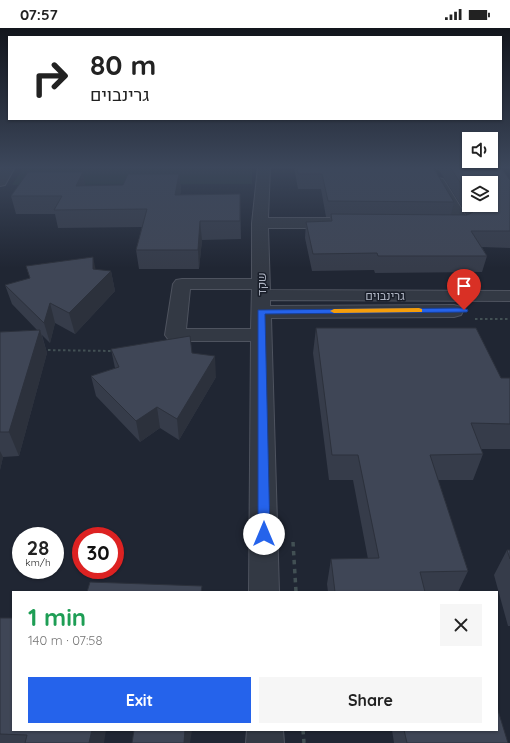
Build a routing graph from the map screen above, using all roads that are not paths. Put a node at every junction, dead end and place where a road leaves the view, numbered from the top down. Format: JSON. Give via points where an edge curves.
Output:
{"nodes":[{"id":1,"x":262,"y":200,"type":"edge"},
{"id":2,"x":449,"y":200,"type":"edge"},
{"id":3,"x":260,"y":223,"type":"junction"},
{"id":4,"x":352,"y":223,"type":"edge"},
{"id":5,"x":432,"y":224,"type":"edge"},
{"id":6,"x":510,"y":296,"type":"edge"},
{"id":7,"x":261,"y":297,"type":"junction"},
{"id":8,"x":510,"y":310,"type":"edge"},
{"id":9,"x":262,"y":335,"type":"junction"},
{"id":10,"x":264,"y":591,"type":"edge"},
{"id":11,"x":265,"y":731,"type":"edge"},
{"id":12,"x":265,"y":743,"type":"edge"}],
"edges":[{"from":1,"to":3,"type":"street","name":"שקד"},
{"from":2,"to":5,"type":"street","via":[[463,224]]},
{"from":3,"to":4,"type":"street"},
{"from":3,"to":7,"type":"street","name":"שקד"},
{"from":6,"to":7,"type":"street","name":"גרינבוים"},
{"from":7,"to":8,"type":"street","name":"גרינבוים"},
{"from":7,"to":9,"type":"street","name":"שקד"},
{"from":7,"to":9,"type":"street","via":[[182,284],[175,335]]},
{"from":9,"to":10,"type":"street","name":"שקד"},
{"from":11,"to":12,"type":"street"}]}
